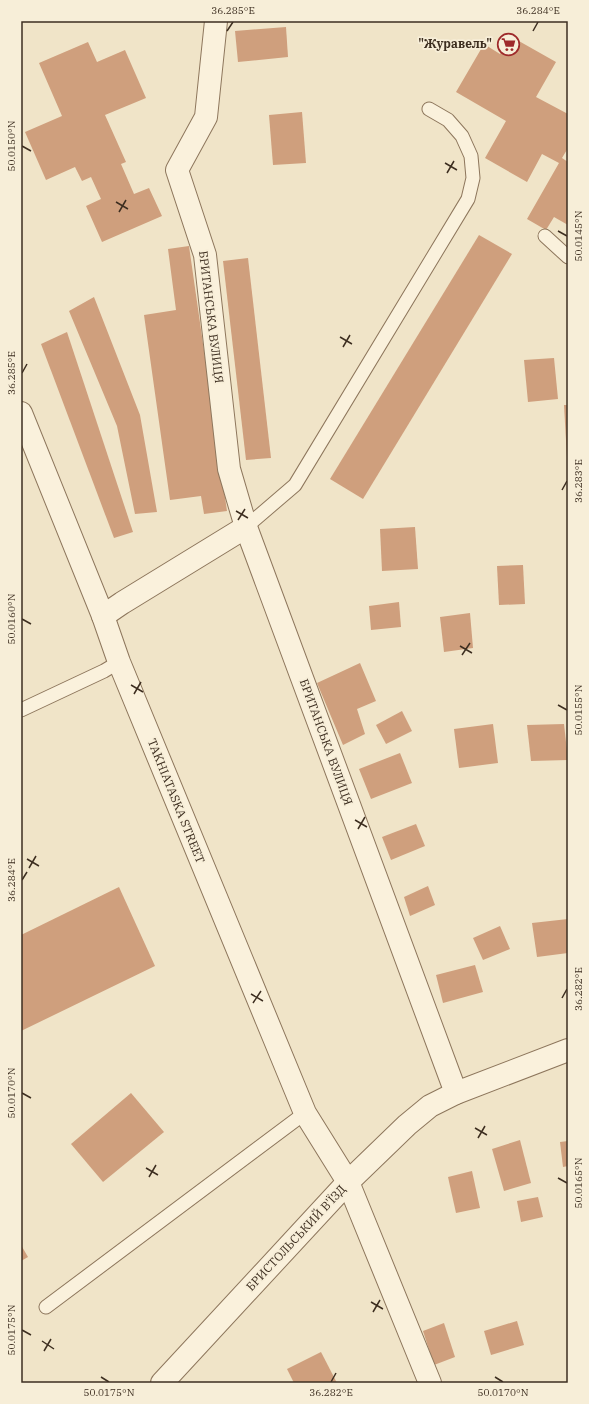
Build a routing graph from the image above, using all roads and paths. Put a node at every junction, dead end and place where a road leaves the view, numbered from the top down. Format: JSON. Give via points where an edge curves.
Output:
{"nodes":[{"id":1,"x":216,"y":21,"type":"edge"},
{"id":2,"x":429,"y":109,"type":"dead end"},
{"id":3,"x":545,"y":236,"type":"dead end"},
{"id":4,"x":568,"y":257,"type":"edge"},
{"id":5,"x":21,"y":413,"type":"edge"},
{"id":6,"x":246,"y":527,"type":"junction"},
{"id":7,"x":103,"y":616,"type":"junction"},
{"id":8,"x":119,"y":662,"type":"junction"},
{"id":9,"x":21,"y":710,"type":"edge"},
{"id":10,"x":568,"y":1050,"type":"edge"},
{"id":11,"x":456,"y":1093,"type":"junction"},
{"id":12,"x":306,"y":1113,"type":"junction"},
{"id":13,"x":348,"y":1182,"type":"junction"},
{"id":14,"x":46,"y":1307,"type":"dead end"},
{"id":15,"x":162,"y":1383,"type":"edge"},
{"id":16,"x":430,"y":1383,"type":"edge"}],
"edges":[{"from":1,"to":6,"type":"street","name":"БРИТАНСЬКА ВУЛИЦЯ","via":[[206,117],[177,170],[205,255],[229,469]]},
{"from":2,"to":6,"type":"lane","via":[[448,120],[462,136],[468,149],[473,178],[468,199],[296,485]]},
{"from":3,"to":4,"type":"lane"},
{"from":5,"to":7,"type":"street","name":"TAKHIATASKA STREET"},
{"from":6,"to":7,"type":"street"},
{"from":6,"to":11,"type":"street","name":"БРИТАНСЬКА ВУЛИЦЯ"},
{"from":7,"to":8,"type":"street","name":"TAKHIATASKA STREET"},
{"from":8,"to":9,"type":"lane"},
{"from":8,"to":12,"type":"street","name":"TAKHIATASKA STREET"},
{"from":10,"to":11,"type":"street"},
{"from":11,"to":13,"type":"street","via":[[430,1106],[407,1124]]},
{"from":12,"to":13,"type":"street","name":"TAKHIATASKA STREET"},
{"from":12,"to":14,"type":"lane"},
{"from":13,"to":15,"type":"street","name":"БРИСТОЛЬСЬКИЙ В'ЇЗД"},
{"from":13,"to":16,"type":"street","name":"БРИСТОЛЬСЬКИЙ В'ЇЗД"}]}
